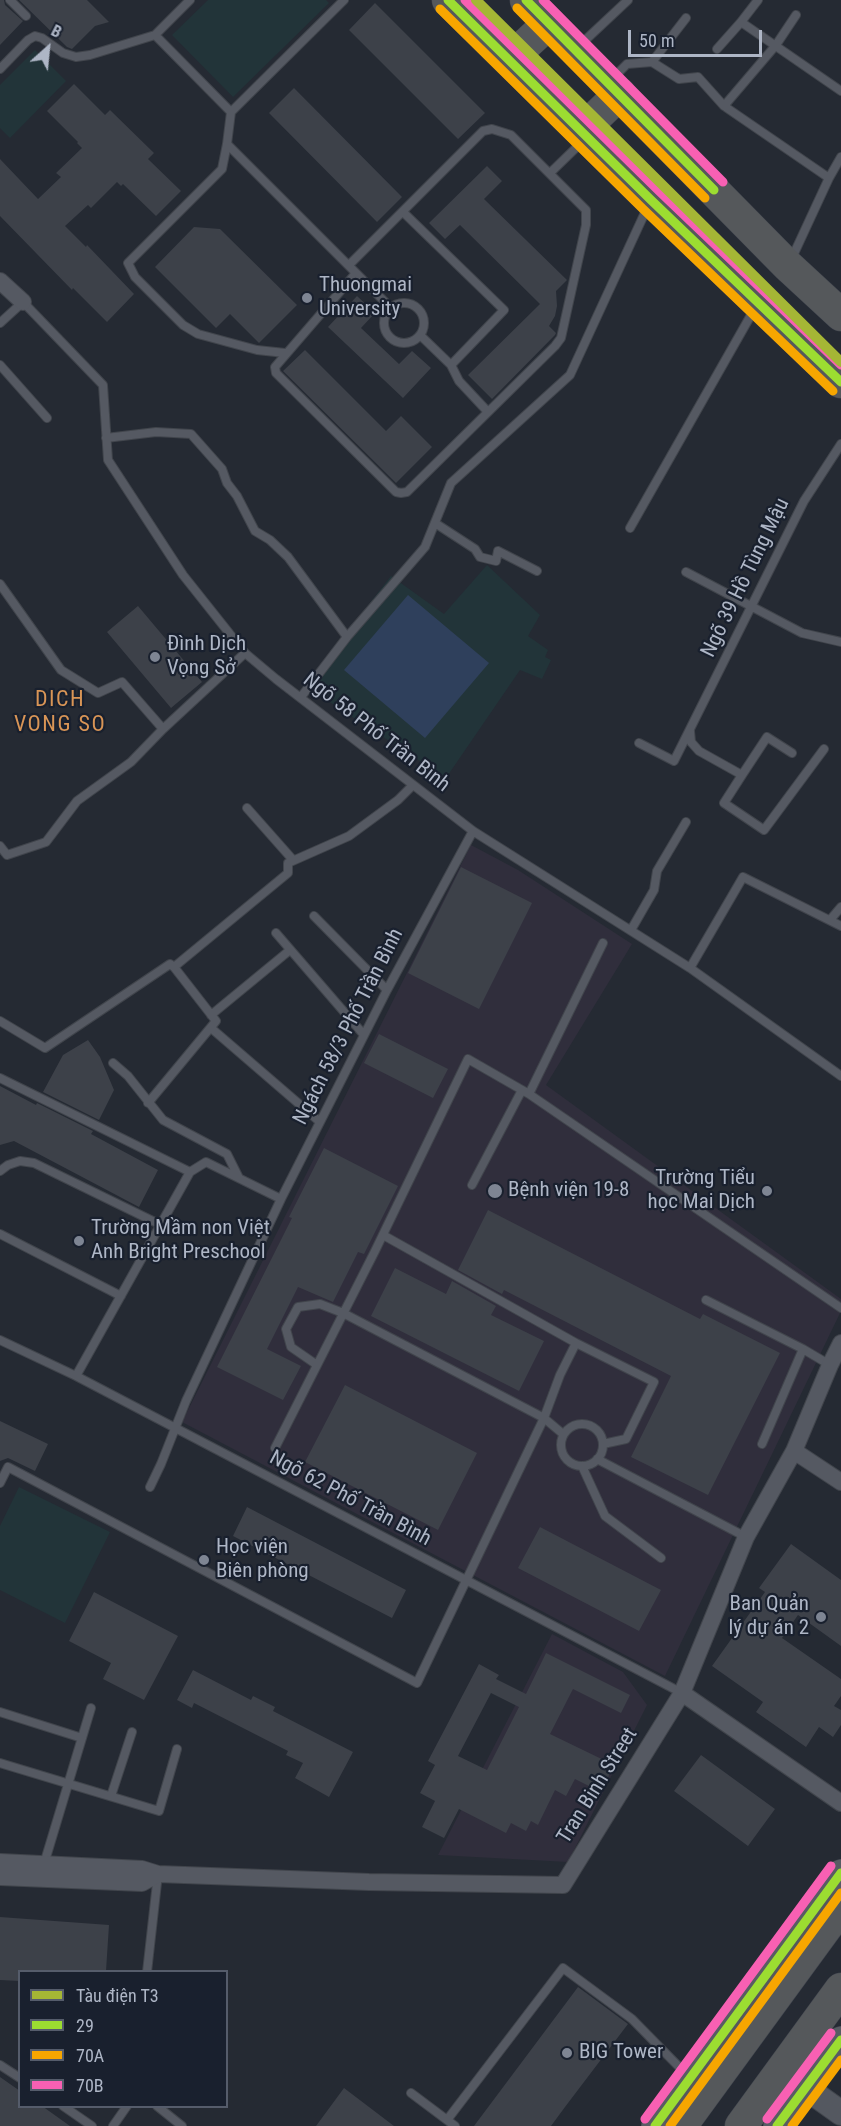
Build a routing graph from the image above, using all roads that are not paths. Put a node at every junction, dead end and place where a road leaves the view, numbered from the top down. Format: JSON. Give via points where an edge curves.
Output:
{"nodes":[{"id":1,"x":10,"y":0,"type":"edge"},
{"id":2,"x":190,"y":0,"type":"edge"},
{"id":3,"x":344,"y":0,"type":"edge"},
{"id":4,"x":448,"y":0,"type":"edge"},
{"id":5,"x":526,"y":0,"type":"edge"},
{"id":6,"x":628,"y":0,"type":"edge"},
{"id":7,"x":758,"y":0,"type":"edge"},
{"id":8,"x":796,"y":15,"type":"dead end"},
{"id":9,"x":26,"y":16,"type":"dead end"},
{"id":10,"x":686,"y":18,"type":"dead end"},
{"id":11,"x":549,"y":22,"type":"junction"},
{"id":12,"x":741,"y":22,"type":"junction"},
{"id":13,"x":155,"y":34,"type":"junction"},
{"id":14,"x":776,"y":45,"type":"junction"},
{"id":15,"x":717,"y":49,"type":"dead end"},
{"id":16,"x":576,"y":50,"type":"junction"},
{"id":17,"x":509,"y":60,"type":"junction"},
{"id":18,"x":652,"y":62,"type":"junction"},
{"id":19,"x":0,"y":69,"type":"edge"},
{"id":20,"x":614,"y":88,"type":"junction"},
{"id":21,"x":841,"y":91,"type":"edge"},
{"id":22,"x":724,"y":106,"type":"junction"},
{"id":23,"x":231,"y":112,"type":"junction"},
{"id":24,"x":584,"y":134,"type":"junction"},
{"id":25,"x":227,"y":144,"type":"junction"},
{"id":26,"x":841,"y":157,"type":"edge"},
{"id":27,"x":550,"y":173,"type":"junction"},
{"id":28,"x":829,"y":178,"type":"junction"},
{"id":29,"x":651,"y":200,"type":"junction"},
{"id":30,"x":403,"y":212,"type":"junction"},
{"id":31,"x":350,"y":265,"type":"junction"},
{"id":32,"x":788,"y":266,"type":"junction"},
{"id":33,"x":356,"y":273,"type":"junction"},
{"id":34,"x":0,"y":281,"type":"edge"},
{"id":35,"x":23,"y":302,"type":"junction"},
{"id":36,"x":758,"y":303,"type":"junction"},
{"id":37,"x":392,"y":308,"type":"junction"},
{"id":38,"x":841,"y":315,"type":"edge"},
{"id":39,"x":0,"y":322,"type":"edge"},
{"id":40,"x":420,"y":335,"type":"junction"},
{"id":41,"x":285,"y":353,"type":"junction"},
{"id":42,"x":0,"y":365,"type":"edge"},
{"id":43,"x":451,"y":365,"type":"junction"},
{"id":44,"x":841,"y":382,"type":"edge"},
{"id":45,"x":488,"y":412,"type":"junction"},
{"id":46,"x":47,"y":418,"type":"dead end"},
{"id":47,"x":106,"y":438,"type":"junction"},
{"id":48,"x":841,"y":444,"type":"edge"},
{"id":49,"x":435,"y":523,"type":"junction"},
{"id":50,"x":630,"y":528,"type":"dead end"},
{"id":51,"x":537,"y":571,"type":"dead end"},
{"id":52,"x":686,"y":572,"type":"dead end"},
{"id":53,"x":0,"y":584,"type":"edge"},
{"id":54,"x":752,"y":606,"type":"junction"},
{"id":55,"x":347,"y":637,"type":"junction"},
{"id":56,"x":841,"y":642,"type":"edge"},
{"id":57,"x":245,"y":653,"type":"junction"},
{"id":58,"x":301,"y":697,"type":"junction"},
{"id":59,"x":163,"y":729,"type":"junction"},
{"id":60,"x":690,"y":731,"type":"junction"},
{"id":61,"x":639,"y":743,"type":"dead end"},
{"id":62,"x":824,"y":749,"type":"dead end"},
{"id":63,"x":792,"y":753,"type":"dead end"},
{"id":64,"x":742,"y":775,"type":"junction"},
{"id":65,"x":413,"y":784,"type":"junction"},
{"id":66,"x":247,"y":808,"type":"dead end"},
{"id":67,"x":686,"y":822,"type":"dead end"},
{"id":68,"x":473,"y":831,"type":"junction"},
{"id":69,"x":0,"y":846,"type":"edge"},
{"id":70,"x":293,"y":860,"type":"junction"},
{"id":71,"x":841,"y":907,"type":"edge"},
{"id":72,"x":314,"y":916,"type":"dead end"},
{"id":73,"x":830,"y":920,"type":"junction"},
{"id":74,"x":841,"y":926,"type":"edge"},
{"id":75,"x":631,"y":930,"type":"junction"},
{"id":76,"x":276,"y":933,"type":"dead end"},
{"id":77,"x":603,"y":943,"type":"dead end"},
{"id":78,"x":290,"y":950,"type":"junction"},
{"id":79,"x":174,"y":967,"type":"junction"},
{"id":80,"x":690,"y":968,"type":"junction"},
{"id":81,"x":387,"y":990,"type":"junction"},
{"id":82,"x":211,"y":1015,"type":"junction"},
{"id":83,"x":0,"y":1021,"type":"edge"},
{"id":84,"x":211,"y":1028,"type":"junction"},
{"id":85,"x":364,"y":1035,"type":"junction"},
{"id":86,"x":113,"y":1063,"type":"dead end"},
{"id":87,"x":841,"y":1076,"type":"edge"},
{"id":88,"x":0,"y":1078,"type":"edge"},
{"id":89,"x":525,"y":1092,"type":"junction"},
{"id":90,"x":148,"y":1103,"type":"junction"},
{"id":91,"x":320,"y":1122,"type":"junction"},
{"id":92,"x":0,"y":1171,"type":"edge"},
{"id":93,"x":190,"y":1172,"type":"junction"},
{"id":94,"x":239,"y":1179,"type":"junction"},
{"id":95,"x":472,"y":1185,"type":"dead end"},
{"id":96,"x":281,"y":1199,"type":"junction"},
{"id":97,"x":161,"y":1225,"type":"junction"},
{"id":98,"x":0,"y":1234,"type":"edge"},
{"id":99,"x":383,"y":1235,"type":"junction"},
{"id":100,"x":121,"y":1296,"type":"junction"},
{"id":101,"x":706,"y":1300,"type":"dead end"},
{"id":102,"x":841,"y":1308,"type":"edge"},
{"id":103,"x":343,"y":1313,"type":"junction"},
{"id":104,"x":0,"y":1340,"type":"edge"},
{"id":105,"x":576,"y":1342,"type":"junction"},
{"id":106,"x":841,"y":1343,"type":"edge"},
{"id":107,"x":803,"y":1349,"type":"junction"},
{"id":108,"x":316,"y":1365,"type":"junction"},
{"id":109,"x":830,"y":1365,"type":"junction"},
{"id":110,"x":76,"y":1376,"type":"junction"},
{"id":111,"x":544,"y":1418,"type":"junction"},
{"id":112,"x":175,"y":1428,"type":"junction"},
{"id":113,"x":563,"y":1434,"type":"junction"},
{"id":114,"x":603,"y":1444,"type":"junction"},
{"id":115,"x":762,"y":1444,"type":"dead end"},
{"id":116,"x":275,"y":1449,"type":"dead end"},
{"id":117,"x":795,"y":1451,"type":"junction"},
{"id":118,"x":597,"y":1459,"type":"junction"},
{"id":119,"x":582,"y":1466,"type":"junction"},
{"id":120,"x":841,"y":1482,"type":"edge"},
{"id":121,"x":0,"y":1483,"type":"edge"},
{"id":122,"x":150,"y":1487,"type":"dead end"},
{"id":123,"x":746,"y":1537,"type":"junction"},
{"id":124,"x":661,"y":1558,"type":"dead end"},
{"id":125,"x":468,"y":1581,"type":"junction"},
{"id":126,"x":682,"y":1693,"type":"junction"},
{"id":127,"x":91,"y":1708,"type":"dead end"},
{"id":128,"x":0,"y":1712,"type":"edge"},
{"id":129,"x":132,"y":1732,"type":"dead end"},
{"id":130,"x":82,"y":1738,"type":"junction"},
{"id":131,"x":177,"y":1749,"type":"dead end"},
{"id":132,"x":0,"y":1763,"type":"edge"},
{"id":133,"x":68,"y":1784,"type":"junction"},
{"id":134,"x":111,"y":1796,"type":"junction"},
{"id":135,"x":841,"y":1803,"type":"edge"},
{"id":136,"x":0,"y":1862,"type":"edge"},
{"id":137,"x":44,"y":1864,"type":"junction"},
{"id":138,"x":841,"y":1872,"type":"edge"},
{"id":139,"x":158,"y":1875,"type":"junction"},
{"id":140,"x":0,"y":1877,"type":"edge"},
{"id":141,"x":841,"y":1882,"type":"edge"},
{"id":142,"x":841,"y":1907,"type":"edge"},
{"id":143,"x":147,"y":1970,"type":"edge"},
{"id":144,"x":841,"y":1989,"type":"edge"},
{"id":145,"x":841,"y":2003,"type":"edge"},
{"id":146,"x":758,"y":2020,"type":"junction"},
{"id":147,"x":841,"y":2040,"type":"edge"},
{"id":148,"x":798,"y":2048,"type":"junction"},
{"id":149,"x":0,"y":2065,"type":"edge"},
{"id":150,"x":18,"y":2077,"type":"edge"},
{"id":151,"x":690,"y":2079,"type":"junction"},
{"id":152,"x":806,"y":2088,"type":"junction"},
{"id":153,"x":411,"y":2093,"type":"dead end"},
{"id":154,"x":66,"y":2108,"type":"edge"},
{"id":155,"x":126,"y":2108,"type":"edge"},
{"id":156,"x":160,"y":2108,"type":"edge"},
{"id":157,"x":841,"y":2113,"type":"edge"},
{"id":158,"x":447,"y":2120,"type":"junction"},
{"id":159,"x":92,"y":2126,"type":"edge"},
{"id":160,"x":113,"y":2126,"type":"edge"},
{"id":161,"x":182,"y":2126,"type":"edge"},
{"id":162,"x":455,"y":2126,"type":"edge"},
{"id":163,"x":655,"y":2126,"type":"edge"},
{"id":164,"x":681,"y":2126,"type":"edge"},
{"id":165,"x":741,"y":2126,"type":"edge"},
{"id":166,"x":777,"y":2126,"type":"edge"}],
"edges":[{"from":1,"to":9,"type":"lane"},
{"from":2,"to":13,"type":"lane"},
{"from":3,"to":23,"type":"lane"},
{"from":4,"to":17,"type":"highway"},
{"from":5,"to":11,"type":"highway"},
{"from":6,"to":16,"type":"lane"},
{"from":7,"to":12,"type":"lane"},
{"from":8,"to":14,"type":"lane"},
{"from":10,"to":18,"type":"lane"},
{"from":11,"to":16,"type":"highway"},
{"from":11,"to":17,"type":"highway"},
{"from":12,"to":14,"type":"lane"},
{"from":12,"to":15,"type":"lane"},
{"from":13,"to":19,"type":"lane","via":[[76,57],[35,36]]},
{"from":13,"to":23,"type":"lane"},
{"from":14,"to":21,"type":"lane"},
{"from":14,"to":22,"type":"lane"},
{"from":16,"to":20,"type":"highway"},
{"from":17,"to":24,"type":"highway"},
{"from":18,"to":20,"type":"lane","via":[[627,64]]},
{"from":18,"to":22,"type":"lane","via":[[679,79],[698,77]]},
{"from":20,"to":24,"type":"highway"},
{"from":20,"to":32,"type":"highway"},
{"from":22,"to":28,"type":"lane"},
{"from":23,"to":25,"type":"lane"},
{"from":24,"to":27,"type":"lane"},
{"from":24,"to":29,"type":"highway"},
{"from":25,"to":31,"type":"lane"},
{"from":25,"to":41,"type":"lane","via":[[222,169],[128,263],[135,277],[183,325],[198,334],[257,350]]},
{"from":26,"to":28,"type":"lane"},
{"from":27,"to":30,"type":"lane","via":[[511,135],[492,129],[483,131]]},
{"from":27,"to":45,"type":"lane","via":[[583,205],[587,218],[563,329],[555,346]]},
{"from":28,"to":32,"type":"lane"},
{"from":29,"to":36,"type":"highway"},
{"from":29,"to":49,"type":"lane","via":[[570,375],[451,483]]},
{"from":30,"to":31,"type":"lane"},
{"from":30,"to":43,"type":"lane","via":[[504,310]]},
{"from":31,"to":33,"type":"lane"},
{"from":32,"to":38,"type":"highway"},
{"from":33,"to":37,"type":"lane"},
{"from":33,"to":41,"type":"lane"},
{"from":34,"to":35,"type":"street"},
{"from":35,"to":39,"type":"lane"},
{"from":35,"to":47,"type":"lane","name":"Ngõ 58 Phố Trần Bình","via":[[103,385]]},
{"from":36,"to":44,"type":"highway"},
{"from":36,"to":50,"type":"lane"},
{"from":37,"to":40,"type":"lane","via":[[403,303],[416,306],[424,323]]},
{"from":37,"to":40,"type":"lane","via":[[384,326],[391,337],[403,343]]},
{"from":40,"to":43,"type":"lane"},
{"from":41,"to":45,"type":"lane","via":[[277,362],[276,373],[396,492],[407,492]]},
{"from":42,"to":46,"type":"lane"},
{"from":43,"to":45,"type":"lane","via":[[459,381]]},
{"from":47,"to":55,"type":"lane","via":[[156,432],[191,434],[222,469],[255,531],[288,557]]},
{"from":47,"to":57,"type":"lane","name":"Ngõ 58 Phố Trần Bình","via":[[113,469],[183,575]]},
{"from":48,"to":54,"type":"lane","name":"Ngõ 39 Hồ Tùng Mậu","via":[[804,501]]},
{"from":49,"to":51,"type":"lane","via":[[475,549],[480,557],[496,561],[498,551]]},
{"from":49,"to":55,"type":"lane","via":[[426,547]]},
{"from":52,"to":54,"type":"lane"},
{"from":53,"to":59,"type":"lane","via":[[61,670],[98,693],[122,682]]},
{"from":54,"to":56,"type":"lane","via":[[802,633]]},
{"from":54,"to":60,"type":"lane","name":"Ngõ 39 Hồ Tùng Mậu"},
{"from":55,"to":58,"type":"lane"},
{"from":57,"to":58,"type":"lane","name":"Ngõ 58 Phố Trần Bình"},
{"from":57,"to":59,"type":"lane"},
{"from":58,"to":65,"type":"lane","name":"Ngõ 58 Phố Trần Bình"},
{"from":59,"to":69,"type":"lane","via":[[131,762],[77,801],[46,842],[7,855]]},
{"from":60,"to":61,"type":"lane","name":"Ngõ 39 Hồ Tùng Mậu","via":[[674,761]]},
{"from":60,"to":64,"type":"lane","via":[[691,742],[699,751]]},
{"from":62,"to":64,"type":"lane","via":[[764,830],[724,803]]},
{"from":63,"to":64,"type":"lane","via":[[767,737]]},
{"from":65,"to":68,"type":"lane","name":"Ngõ 58 Phố Trần Bình"},
{"from":65,"to":70,"type":"lane","via":[[349,836]]},
{"from":66,"to":70,"type":"lane"},
{"from":67,"to":75,"type":"lane","via":[[657,871],[654,890]]},
{"from":68,"to":75,"type":"lane","name":"Ngõ 58 Phố Trần Bình"},
{"from":68,"to":81,"type":"lane","name":"Ngách 58/3 Phố Trần Bình"},
{"from":70,"to":79,"type":"lane","via":[[288,862],[288,873]]},
{"from":71,"to":73,"type":"lane"},
{"from":72,"to":81,"type":"lane"},
{"from":73,"to":74,"type":"lane"},
{"from":73,"to":80,"type":"lane","via":[[743,877]]},
{"from":75,"to":80,"type":"lane","name":"Ngõ 58 Phố Trần Bình"},
{"from":76,"to":78,"type":"lane"},
{"from":77,"to":89,"type":"lane"},
{"from":78,"to":82,"type":"lane"},
{"from":78,"to":85,"type":"lane"},
{"from":79,"to":82,"type":"lane"},
{"from":79,"to":83,"type":"lane","via":[[170,964],[45,1048]]},
{"from":80,"to":87,"type":"lane","name":"Ngõ 58 Phố Trần Bình"},
{"from":81,"to":85,"type":"lane","name":"Ngách 58/3 Phố Trần Bình"},
{"from":82,"to":84,"type":"lane","via":[[216,1021]]},
{"from":84,"to":90,"type":"lane"},
{"from":84,"to":91,"type":"lane"},
{"from":85,"to":91,"type":"lane","name":"Ngách 58/3 Phố Trần Bình"},
{"from":86,"to":90,"type":"lane"},
{"from":88,"to":93,"type":"lane"},
{"from":89,"to":95,"type":"lane"},
{"from":89,"to":99,"type":"lane","via":[[468,1059]]},
{"from":89,"to":102,"type":"lane"},
{"from":90,"to":94,"type":"lane","via":[[163,1120],[226,1154]]},
{"from":91,"to":96,"type":"lane","name":"Ngách 58/3 Phố Trần Bình"},
{"from":92,"to":97,"type":"lane","via":[[20,1161],[34,1163]]},
{"from":93,"to":94,"type":"lane","via":[[206,1162]]},
{"from":93,"to":97,"type":"lane"},
{"from":94,"to":96,"type":"lane"},
{"from":96,"to":112,"type":"lane","name":"Ngách 58/3 Phố Trần Bình"},
{"from":97,"to":100,"type":"lane"},
{"from":98,"to":100,"type":"lane"},
{"from":99,"to":103,"type":"lane"},
{"from":99,"to":105,"type":"lane"},
{"from":100,"to":110,"type":"lane"},
{"from":101,"to":107,"type":"lane"},
{"from":103,"to":108,"type":"lane"},
{"from":103,"to":108,"type":"lane","via":[[320,1304],[298,1307],[286,1329],[291,1347]]},
{"from":103,"to":111,"type":"lane"},
{"from":104,"to":110,"type":"lane","name":"Ngõ 62 Phố Trần Bình"},
{"from":105,"to":111,"type":"lane"},
{"from":105,"to":114,"type":"lane","via":[[654,1382],[626,1439]]},
{"from":106,"to":109,"type":"street","name":"Tran Binh Street"},
{"from":107,"to":109,"type":"lane"},
{"from":107,"to":115,"type":"lane"},
{"from":108,"to":116,"type":"lane"},
{"from":109,"to":117,"type":"street","name":"Tran Binh Street"},
{"from":110,"to":112,"type":"lane","name":"Ngõ 62 Phố Trần Bình"},
{"from":111,"to":113,"type":"lane"},
{"from":111,"to":125,"type":"lane"},
{"from":112,"to":122,"type":"lane","name":"Ngách 58/3 Phố Trần Bình"},
{"from":112,"to":125,"type":"lane","name":"Ngõ 62 Phố Trần Bình"},
{"from":113,"to":114,"type":"lane","via":[[573,1425],[587,1424],[598,1431]]},
{"from":113,"to":119,"type":"lane","via":[[562,1453],[570,1463]]},
{"from":114,"to":118,"type":"lane"},
{"from":117,"to":120,"type":"street"},
{"from":117,"to":123,"type":"street","name":"Tran Binh Street"},
{"from":118,"to":119,"type":"lane"},
{"from":118,"to":123,"type":"lane"},
{"from":119,"to":124,"type":"lane","via":[[605,1516]]},
{"from":121,"to":125,"type":"lane","via":[[8,1467],[417,1683]]},
{"from":123,"to":126,"type":"street","name":"Tran Binh Street"},
{"from":125,"to":126,"type":"lane","name":"Ngõ 62 Phố Trần Bình"},
{"from":126,"to":135,"type":"street"},
{"from":126,"to":139,"type":"street","name":"Tran Binh Street","via":[[563,1885]]},
{"from":127,"to":130,"type":"lane"},
{"from":128,"to":130,"type":"lane"},
{"from":129,"to":134,"type":"lane"},
{"from":130,"to":133,"type":"lane"},
{"from":131,"to":134,"type":"lane","via":[[159,1811]]},
{"from":132,"to":133,"type":"lane"},
{"from":133,"to":134,"type":"lane"},
{"from":133,"to":137,"type":"lane"},
{"from":136,"to":137,"type":"street","name":"Tran Binh Street"},
{"from":137,"to":139,"type":"street","name":"Tran Binh Street","via":[[141,1869]]},
{"from":138,"to":151,"type":"main road"},
{"from":139,"to":140,"type":"street","name":"Tran Binh Street","via":[[142,1883]]},
{"from":139,"to":143,"type":"lane"},
{"from":141,"to":146,"type":"highway"},
{"from":142,"to":146,"type":"highway"},
{"from":144,"to":148,"type":"highway"},
{"from":145,"to":148,"type":"highway"},
{"from":146,"to":164,"type":"highway"},
{"from":147,"to":152,"type":"main road"},
{"from":148,"to":165,"type":"highway"},
{"from":149,"to":150,"type":"lane"},
{"from":151,"to":158,"type":"lane","via":[[632,2019],[563,1968]]},
{"from":151,"to":163,"type":"main road"},
{"from":152,"to":157,"type":"street"},
{"from":152,"to":166,"type":"main road"},
{"from":153,"to":158,"type":"lane"},
{"from":154,"to":159,"type":"lane"},
{"from":155,"to":160,"type":"lane"},
{"from":156,"to":161,"type":"lane"},
{"from":158,"to":162,"type":"lane"}]}
